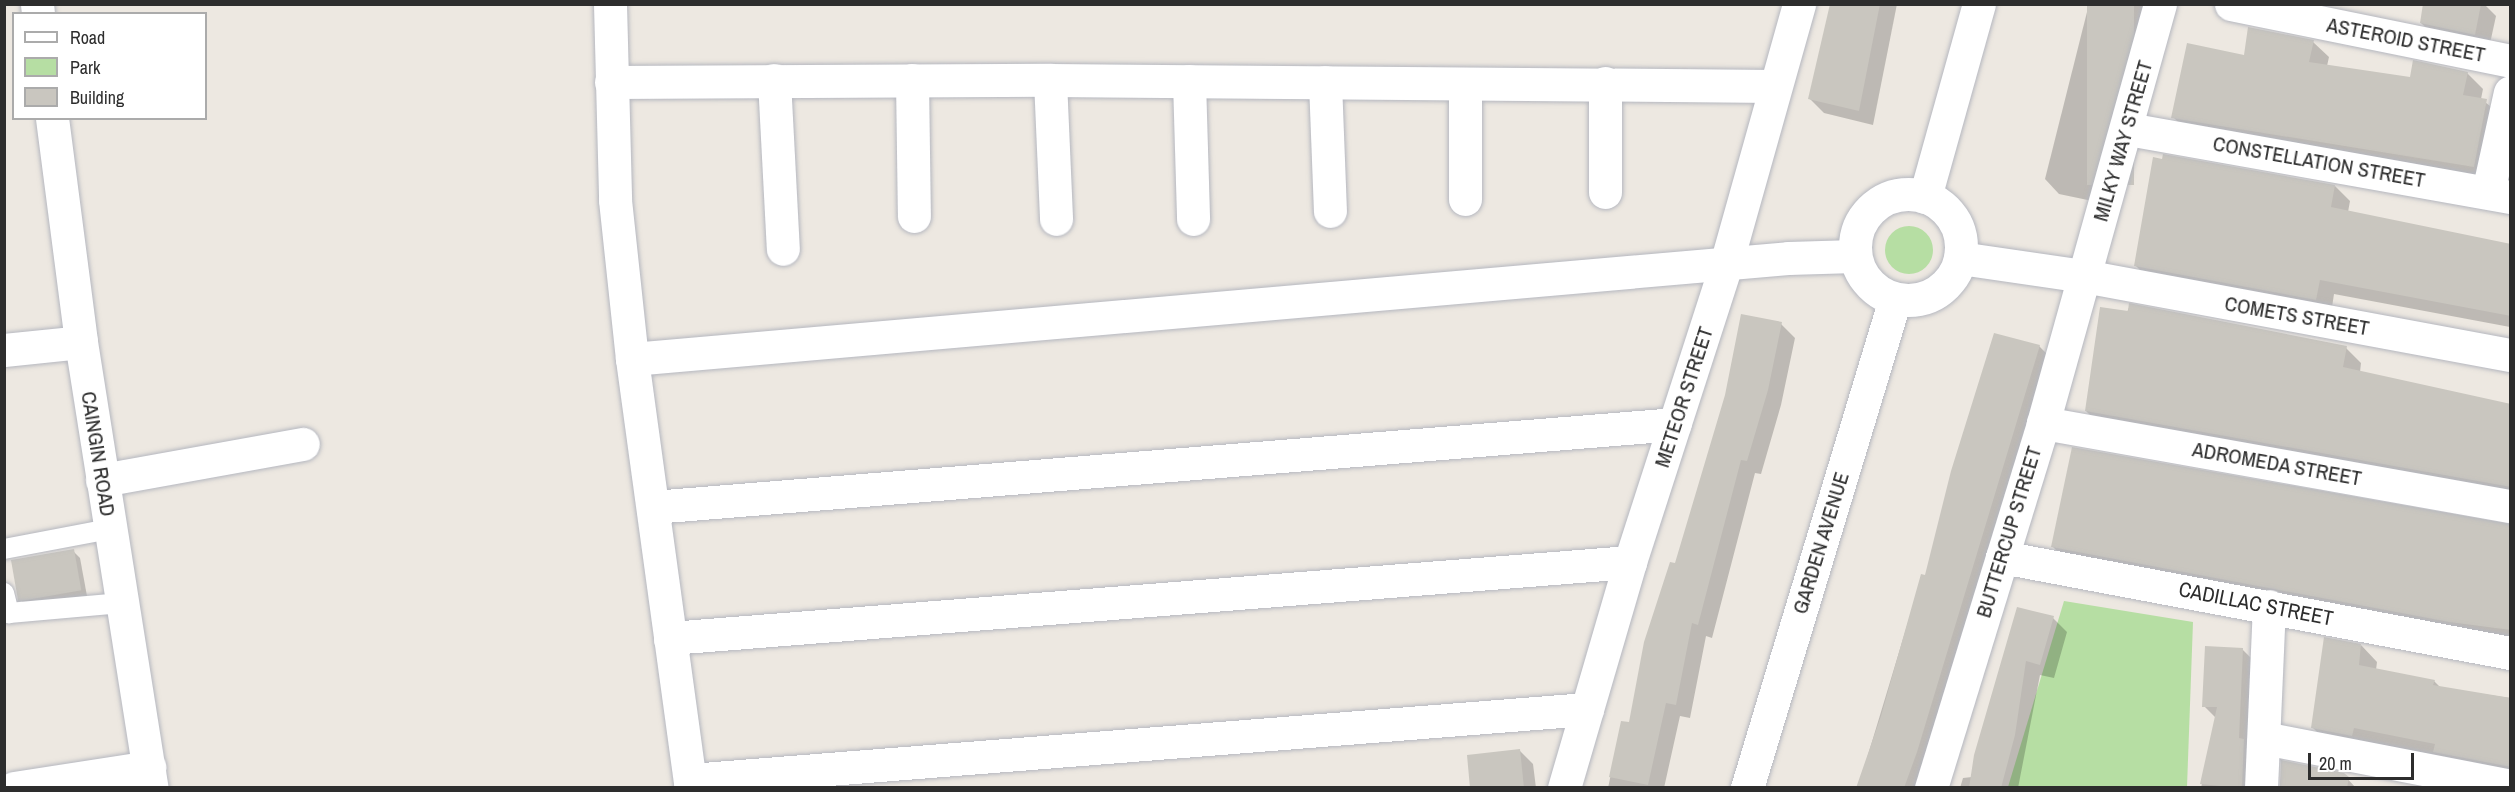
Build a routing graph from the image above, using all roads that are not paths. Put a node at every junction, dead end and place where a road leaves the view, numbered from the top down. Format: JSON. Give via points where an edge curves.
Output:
{"nodes":[{"id":1,"x":610,"y":4,"type":"edge"},
{"id":2,"x":1799,"y":4,"type":"edge"},
{"id":3,"x":1979,"y":4,"type":"edge"},
{"id":4,"x":2160,"y":4,"type":"edge"},
{"id":5,"x":2231,"y":4,"type":"edge"},
{"id":6,"x":2511,"y":61,"type":"edge"},
{"id":7,"x":774,"y":80,"type":"junction"},
{"id":8,"x":912,"y":80,"type":"junction"},
{"id":9,"x":1050,"y":80,"type":"junction"},
{"id":10,"x":1189,"y":81,"type":"junction"},
{"id":11,"x":611,"y":82,"type":"junction"},
{"id":12,"x":1325,"y":82,"type":"junction"},
{"id":13,"x":1605,"y":83,"type":"junction"},
{"id":14,"x":1466,"y":84,"type":"junction"},
{"id":15,"x":1775,"y":86,"type":"junction"},
{"id":16,"x":2511,"y":92,"type":"edge"},
{"id":17,"x":52,"y":120,"type":"edge"},
{"id":18,"x":2128,"y":129,"type":"junction"},
{"id":19,"x":1605,"y":192,"type":"dead end"},
{"id":20,"x":2499,"y":194,"type":"edge"},
{"id":21,"x":1925,"y":197,"type":"junction"},
{"id":22,"x":1465,"y":199,"type":"dead end"},
{"id":23,"x":1330,"y":212,"type":"dead end"},
{"id":24,"x":914,"y":216,"type":"dead end"},
{"id":25,"x":1056,"y":219,"type":"dead end"},
{"id":26,"x":1192,"y":219,"type":"dead end"},
{"id":27,"x":783,"y":249,"type":"dead end"},
{"id":28,"x":1855,"y":256,"type":"junction"},
{"id":29,"x":1960,"y":258,"type":"junction"},
{"id":30,"x":1726,"y":264,"type":"junction"},
{"id":31,"x":2084,"y":276,"type":"junction"},
{"id":32,"x":1895,"y":298,"type":"junction"},
{"id":33,"x":81,"y":342,"type":"junction"},
{"id":34,"x":4,"y":350,"type":"edge"},
{"id":35,"x":2511,"y":355,"type":"edge"},
{"id":36,"x":632,"y":359,"type":"junction"},
{"id":37,"x":2043,"y":423,"type":"junction"},
{"id":38,"x":1675,"y":424,"type":"junction"},
{"id":39,"x":303,"y":444,"type":"dead end"},
{"id":40,"x":102,"y":480,"type":"junction"},
{"id":41,"x":2511,"y":506,"type":"edge"},
{"id":42,"x":652,"y":507,"type":"junction"},
{"id":43,"x":110,"y":529,"type":"junction"},
{"id":44,"x":4,"y":549,"type":"edge"},
{"id":45,"x":2002,"y":558,"type":"junction"},
{"id":46,"x":1630,"y":562,"type":"junction"},
{"id":47,"x":4,"y":593,"type":"edge"},
{"id":48,"x":122,"y":603,"type":"junction"},
{"id":49,"x":2269,"y":606,"type":"junction"},
{"id":50,"x":670,"y":638,"type":"junction"},
{"id":51,"x":2511,"y":653,"type":"edge"},
{"id":52,"x":1587,"y":709,"type":"junction"},
{"id":53,"x":2264,"y":738,"type":"junction"},
{"id":54,"x":150,"y":777,"type":"edge"},
{"id":55,"x":691,"y":784,"type":"edge"},
{"id":56,"x":2511,"y":786,"type":"edge"},
{"id":57,"x":14,"y":788,"type":"edge"},
{"id":58,"x":1564,"y":788,"type":"edge"},
{"id":59,"x":1747,"y":788,"type":"edge"},
{"id":60,"x":1931,"y":788,"type":"edge"},
{"id":61,"x":2261,"y":788,"type":"edge"}],
"edges":[{"from":1,"to":11,"type":"street"},
{"from":2,"to":15,"type":"street","name":"METEOR STREET"},
{"from":3,"to":21,"type":"street"},
{"from":4,"to":18,"type":"street","name":"MILKY WAY STREET"},
{"from":5,"to":6,"type":"street","name":"ASTEROID STREET"},
{"from":7,"to":8,"type":"street"},
{"from":7,"to":11,"type":"street"},
{"from":7,"to":27,"type":"street"},
{"from":8,"to":9,"type":"street"},
{"from":8,"to":24,"type":"street"},
{"from":9,"to":10,"type":"street"},
{"from":9,"to":25,"type":"street"},
{"from":10,"to":12,"type":"street"},
{"from":10,"to":26,"type":"street"},
{"from":11,"to":36,"type":"street","via":[[615,200]]},
{"from":12,"to":14,"type":"street"},
{"from":12,"to":23,"type":"street"},
{"from":13,"to":14,"type":"street"},
{"from":13,"to":15,"type":"street"},
{"from":13,"to":19,"type":"street"},
{"from":14,"to":22,"type":"street"},
{"from":15,"to":30,"type":"street","name":"METEOR STREET"},
{"from":16,"to":20,"type":"street"},
{"from":17,"to":33,"type":"street","name":"CAINGIN ROAD"},
{"from":18,"to":20,"type":"street","name":"CONSTELLATION STREET"},
{"from":18,"to":31,"type":"street","name":"MILKY WAY STREET"},
{"from":21,"to":28,"type":"street","via":[[1903,194],[1882,200],[1865,215],[1856,234]]},
{"from":21,"to":29,"type":"street","via":[[1947,211],[1959,232]]},
{"from":28,"to":30,"type":"street"},
{"from":28,"to":32,"type":"street","via":[[1869,284]]},
{"from":29,"to":31,"type":"street","name":"COMETS STREET"},
{"from":29,"to":32,"type":"street","via":[[1954,274],[1929,296]]},
{"from":30,"to":36,"type":"street"},
{"from":30,"to":38,"type":"street","name":"METEOR STREET"},
{"from":31,"to":35,"type":"street","name":"COMETS STREET"},
{"from":31,"to":37,"type":"street","name":"BUTTERCUP STREET"},
{"from":32,"to":59,"type":"street","name":"GARDEN AVENUE"},
{"from":33,"to":34,"type":"street"},
{"from":33,"to":40,"type":"street","name":"CAINGIN ROAD"},
{"from":36,"to":42,"type":"street"},
{"from":37,"to":41,"type":"street","name":"ADROMEDA STREET"},
{"from":37,"to":45,"type":"street","name":"BUTTERCUP STREET"},
{"from":38,"to":42,"type":"street"},
{"from":38,"to":46,"type":"street","name":"METEOR STREET"},
{"from":39,"to":40,"type":"street"},
{"from":40,"to":43,"type":"street","name":"CAINGIN ROAD"},
{"from":42,"to":50,"type":"street"},
{"from":43,"to":44,"type":"lane"},
{"from":43,"to":48,"type":"street","name":"CAINGIN ROAD"},
{"from":45,"to":49,"type":"street","name":"CADILLAC STREET"},
{"from":45,"to":60,"type":"street","name":"BUTTERCUP STREET"},
{"from":46,"to":50,"type":"street"},
{"from":46,"to":52,"type":"street","name":"METEOR STREET"},
{"from":47,"to":48,"type":"lane","via":[[9,614]]},
{"from":48,"to":54,"type":"street","name":"CAINGIN ROAD"},
{"from":49,"to":51,"type":"street","name":"CADILLAC STREET"},
{"from":49,"to":53,"type":"street"},
{"from":50,"to":55,"type":"street"},
{"from":52,"to":55,"type":"street"},
{"from":52,"to":58,"type":"street","name":"METEOR STREET"},
{"from":53,"to":56,"type":"street"},
{"from":53,"to":61,"type":"street"},
{"from":54,"to":57,"type":"street"}]}
